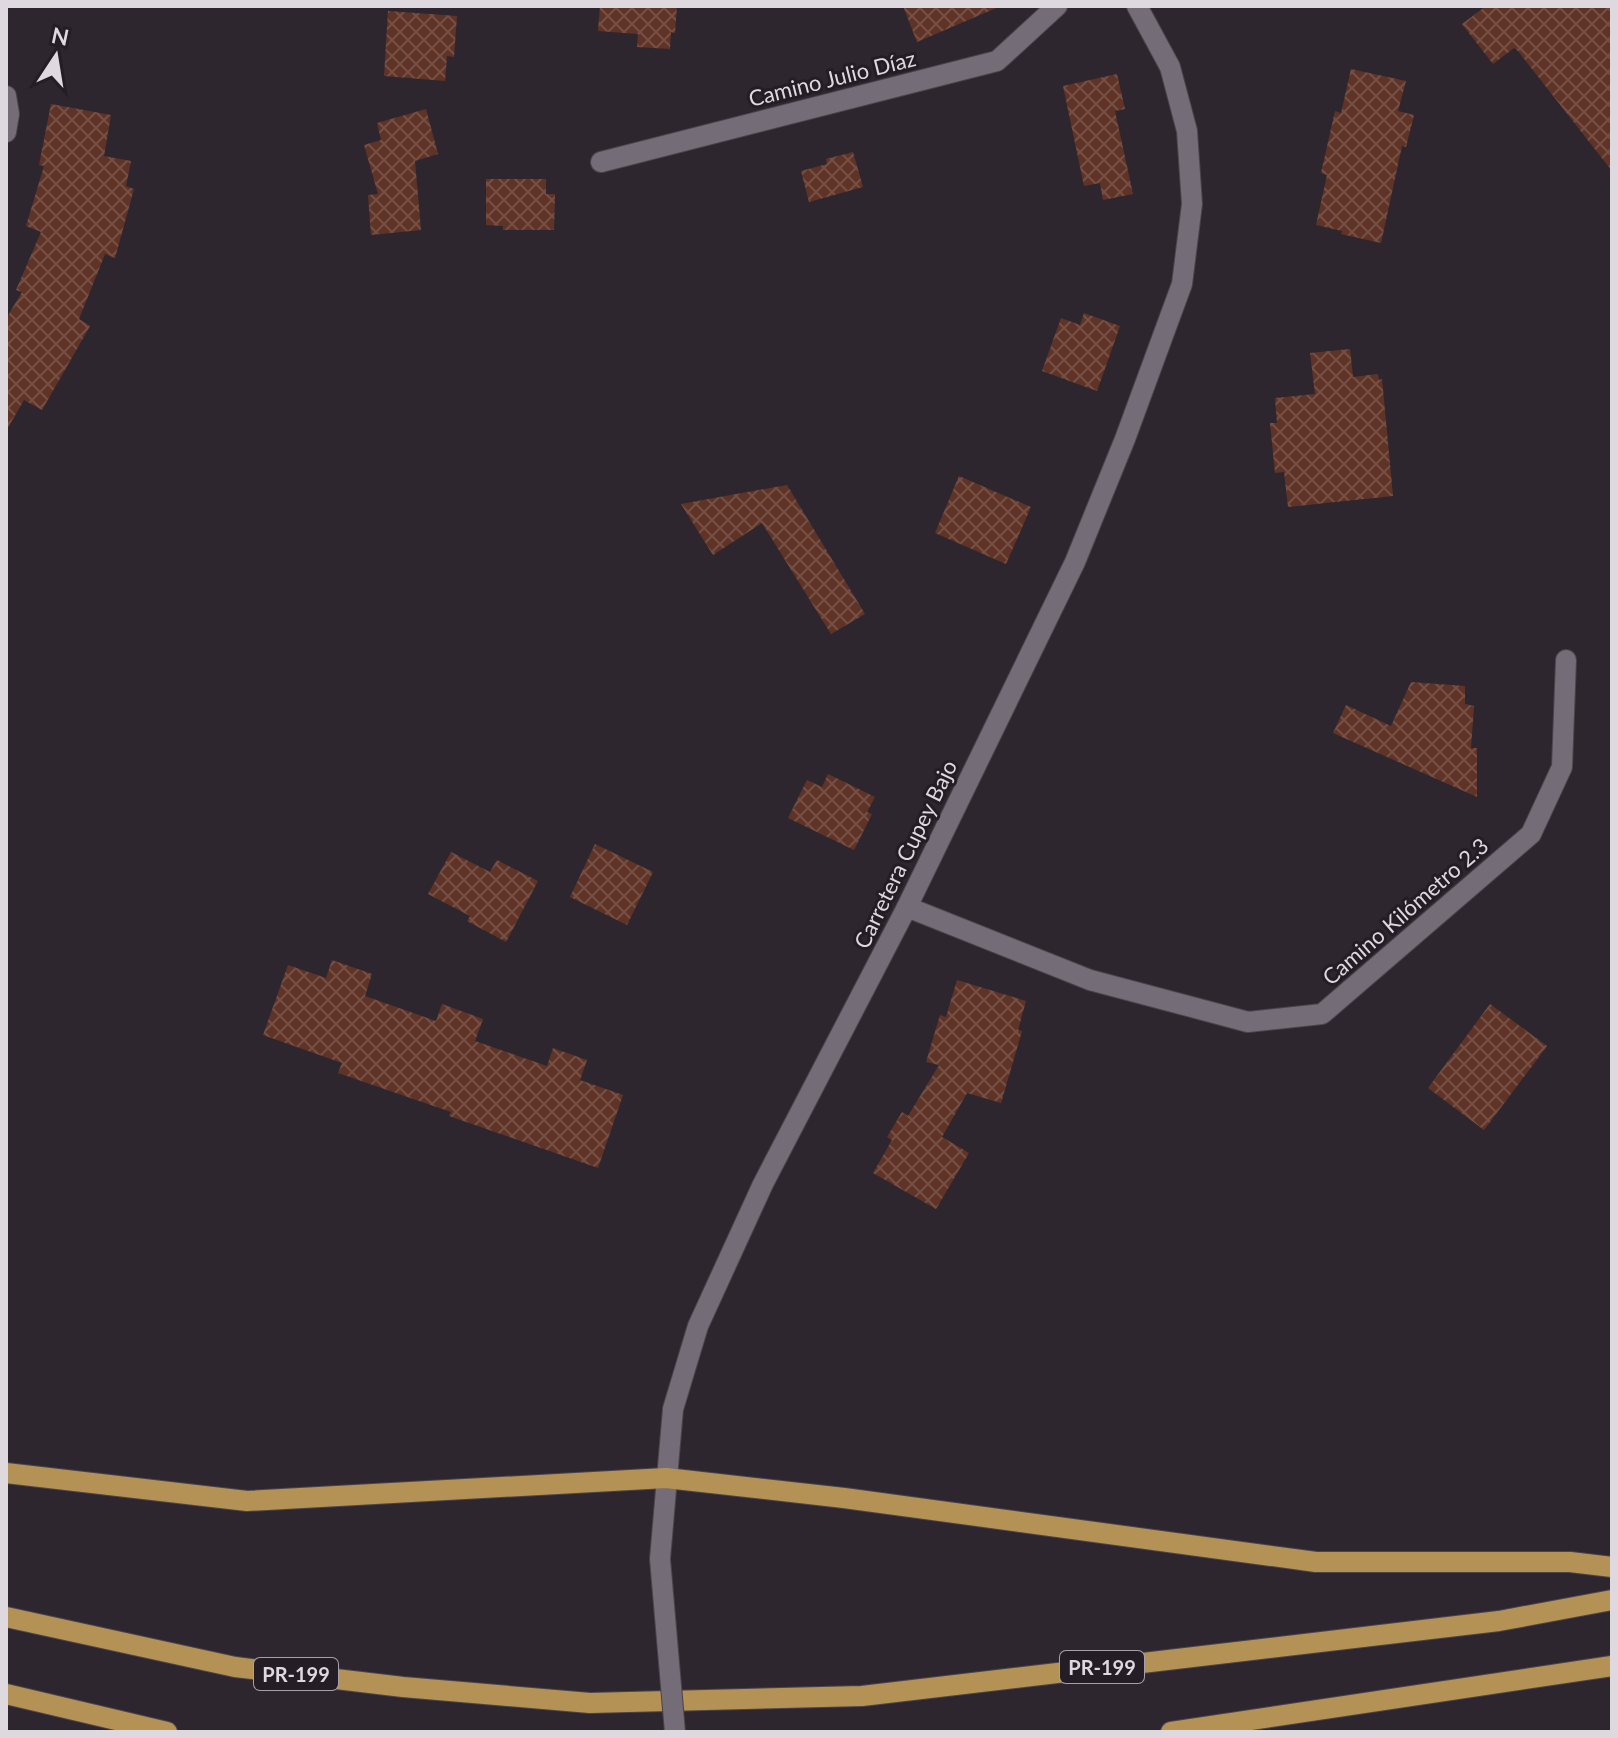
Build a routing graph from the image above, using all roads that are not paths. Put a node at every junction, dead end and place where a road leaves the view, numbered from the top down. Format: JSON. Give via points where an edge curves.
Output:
{"nodes":[{"id":1,"x":1057,"y":6,"type":"edge"},
{"id":2,"x":1137,"y":6,"type":"edge"},
{"id":3,"x":6,"y":96,"type":"edge"},
{"id":4,"x":6,"y":132,"type":"edge"},
{"id":5,"x":601,"y":162,"type":"dead end"},
{"id":6,"x":1566,"y":660,"type":"dead end"},
{"id":7,"x":907,"y":907,"type":"junction"},
{"id":8,"x":6,"y":1473,"type":"edge"},
{"id":9,"x":666,"y":1478,"type":"junction"},
{"id":10,"x":1612,"y":1567,"type":"edge"},
{"id":11,"x":1612,"y":1600,"type":"edge"},
{"id":12,"x":6,"y":1617,"type":"edge"},
{"id":13,"x":1612,"y":1666,"type":"edge"},
{"id":14,"x":6,"y":1694,"type":"edge"},
{"id":15,"x":167,"y":1732,"type":"edge"},
{"id":16,"x":675,"y":1732,"type":"edge"},
{"id":17,"x":1171,"y":1732,"type":"edge"}],
"edges":[{"from":1,"to":5,"type":"street","name":"Camino Julio Díaz","via":[[997,61]]},
{"from":2,"to":7,"type":"street","name":"Carretera Cupey Bajo","via":[[1170,67],[1187,131],[1192,204],[1182,284],[1075,562]]},
{"from":3,"to":4,"type":"street"},
{"from":6,"to":7,"type":"street","name":"Camino Kilómetro 2.3","via":[[1562,767],[1531,834],[1322,1014],[1248,1022],[1090,980]]},
{"from":7,"to":9,"type":"street","name":"Carretera Cupey Bajo","via":[[763,1184],[698,1326],[673,1409]]},
{"from":8,"to":9,"type":"main road","via":[[247,1501]]},
{"from":9,"to":10,"type":"main road","via":[[1316,1562],[1570,1562]]},
{"from":9,"to":16,"type":"street","name":"Carretera Cupey Bajo","bridge":true,"via":[[660,1559]]},
{"from":11,"to":12,"type":"main road","number":"PR-199","via":[[1499,1621],[862,1696],[590,1703],[235,1667]]},
{"from":13,"to":17,"type":"main road"},
{"from":14,"to":15,"type":"main road"}]}
